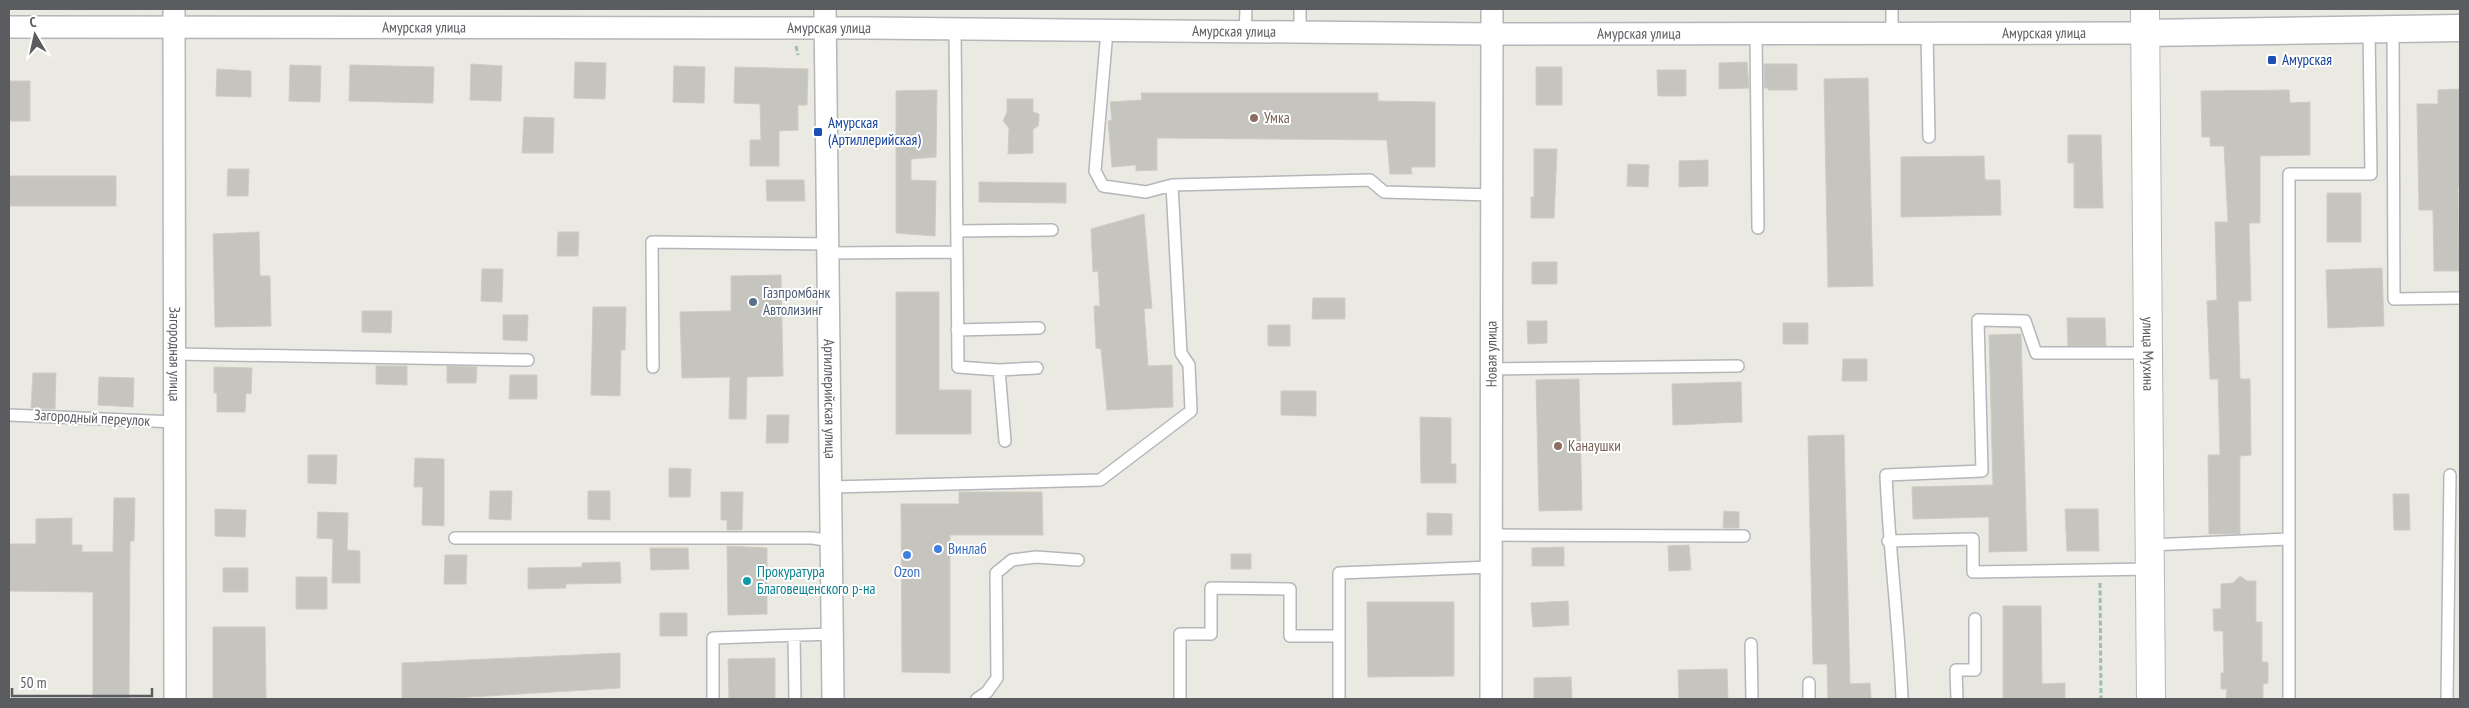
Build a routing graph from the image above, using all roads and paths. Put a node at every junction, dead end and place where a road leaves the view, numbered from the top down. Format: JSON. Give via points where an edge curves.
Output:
{"nodes":[{"id":1,"x":1246,"y":9,"type":"edge"},
{"id":2,"x":1300,"y":9,"type":"edge"},
{"id":3,"x":1492,"y":9,"type":"edge"},
{"id":4,"x":1892,"y":9,"type":"edge"},
{"id":5,"x":174,"y":18,"type":"edge"},
{"id":6,"x":825,"y":18,"type":"edge"},
{"id":7,"x":2145,"y":21,"type":"edge"},
{"id":8,"x":9,"y":27,"type":"edge"},
{"id":9,"x":2460,"y":28,"type":"edge"},
{"id":10,"x":955,"y":29,"type":"junction"},
{"id":11,"x":2381,"y":30,"type":"junction"},
{"id":12,"x":1107,"y":31,"type":"junction"},
{"id":13,"x":1245,"y":32,"type":"junction"},
{"id":14,"x":1300,"y":33,"type":"junction"},
{"id":15,"x":1892,"y":33,"type":"junction"},
{"id":16,"x":1927,"y":33,"type":"junction"},
{"id":17,"x":1492,"y":34,"type":"junction"},
{"id":18,"x":1756,"y":34,"type":"junction"},
{"id":19,"x":1929,"y":137,"type":"dead end"},
{"id":20,"x":1172,"y":185,"type":"junction"},
{"id":21,"x":1492,"y":195,"type":"junction"},
{"id":22,"x":1758,"y":228,"type":"dead end"},
{"id":23,"x":1052,"y":230,"type":"dead end"},
{"id":24,"x":957,"y":231,"type":"junction"},
{"id":25,"x":829,"y":248,"type":"junction"},
{"id":26,"x":957,"y":252,"type":"junction"},
{"id":27,"x":2460,"y":298,"type":"edge"},
{"id":28,"x":1039,"y":328,"type":"dead end"},
{"id":29,"x":958,"y":330,"type":"junction"},
{"id":30,"x":2148,"y":353,"type":"junction"},
{"id":31,"x":174,"y":354,"type":"junction"},
{"id":32,"x":528,"y":360,"type":"dead end"},
{"id":33,"x":1738,"y":366,"type":"dead end"},
{"id":34,"x":652,"y":367,"type":"dead end"},
{"id":35,"x":1038,"y":368,"type":"dead end"},
{"id":36,"x":1492,"y":369,"type":"junction"},
{"id":37,"x":999,"y":370,"type":"junction"},
{"id":38,"x":9,"y":414,"type":"edge"},
{"id":39,"x":175,"y":422,"type":"junction"},
{"id":40,"x":1005,"y":441,"type":"dead end"},
{"id":41,"x":2450,"y":475,"type":"dead end"},
{"id":42,"x":832,"y":487,"type":"junction"},
{"id":43,"x":1491,"y":535,"type":"junction"},
{"id":44,"x":1744,"y":536,"type":"dead end"},
{"id":45,"x":455,"y":538,"type":"dead end"},
{"id":46,"x":2289,"y":539,"type":"junction"},
{"id":47,"x":832,"y":540,"type":"junction"},
{"id":48,"x":1888,"y":541,"type":"junction"},
{"id":49,"x":2150,"y":557,"type":"junction"},
{"id":50,"x":1078,"y":560,"type":"dead end"},
{"id":51,"x":1491,"y":567,"type":"junction"},
{"id":52,"x":2100,"y":570,"type":"junction"},
{"id":53,"x":1975,"y":618,"type":"dead end"},
{"id":54,"x":833,"y":634,"type":"junction"},
{"id":55,"x":794,"y":636,"type":"junction"},
{"id":56,"x":1340,"y":636,"type":"junction"},
{"id":57,"x":1751,"y":644,"type":"dead end"},
{"id":58,"x":1809,"y":683,"type":"dead end"},
{"id":59,"x":175,"y":699,"type":"edge"},
{"id":60,"x":713,"y":699,"type":"edge"},
{"id":61,"x":795,"y":699,"type":"edge"},
{"id":62,"x":833,"y":699,"type":"edge"},
{"id":63,"x":977,"y":699,"type":"edge"},
{"id":64,"x":1180,"y":699,"type":"edge"},
{"id":65,"x":1339,"y":699,"type":"edge"},
{"id":66,"x":1491,"y":699,"type":"edge"},
{"id":67,"x":1752,"y":699,"type":"edge"},
{"id":68,"x":1809,"y":699,"type":"edge"},
{"id":69,"x":1902,"y":699,"type":"edge"},
{"id":70,"x":1957,"y":699,"type":"edge"},
{"id":71,"x":2101,"y":699,"type":"edge"},
{"id":72,"x":2151,"y":699,"type":"edge"},
{"id":73,"x":2288,"y":699,"type":"edge"},
{"id":74,"x":2447,"y":699,"type":"edge"}],
"edges":[{"from":1,"to":13,"type":"lane"},
{"from":2,"to":14,"type":"lane"},
{"from":3,"to":17,"type":"street","name":"Новая улица"},
{"from":4,"to":15,"type":"lane"},
{"from":5,"to":6,"type":"street","name":"Амурская улица"},
{"from":5,"to":8,"type":"street","name":"Амурская улица"},
{"from":5,"to":31,"type":"street","name":"Загородная улица"},
{"from":6,"to":10,"type":"street","name":"Амурская улица"},
{"from":6,"to":25,"type":"street","name":"Артиллерийская улица"},
{"from":7,"to":11,"type":"street","name":"Амурская улица"},
{"from":7,"to":16,"type":"street","name":"Амурская улица"},
{"from":7,"to":30,"type":"main road","name":"улица Мухина"},
{"from":9,"to":11,"type":"street","name":"Амурская улица"},
{"from":10,"to":12,"type":"street","name":"Амурская улица"},
{"from":10,"to":24,"type":"lane"},
{"from":11,"to":27,"type":"lane","via":[[2394,300]]},
{"from":11,"to":46,"type":"lane","via":[[2371,174],[2289,174]]},
{"from":12,"to":13,"type":"street","name":"Амурская улица"},
{"from":12,"to":20,"type":"lane","via":[[1098,178],[1103,186],[1146,192]]},
{"from":13,"to":14,"type":"street","name":"Амурская улица"},
{"from":14,"to":17,"type":"street","name":"Амурская улица"},
{"from":15,"to":16,"type":"street","name":"Амурская улица"},
{"from":15,"to":18,"type":"street","name":"Амурская улица"},
{"from":16,"to":19,"type":"lane"},
{"from":17,"to":18,"type":"street","name":"Амурская улица"},
{"from":17,"to":21,"type":"street","name":"Новая улица"},
{"from":18,"to":22,"type":"lane"},
{"from":20,"to":21,"type":"lane","via":[[1370,180],[1384,192]]},
{"from":20,"to":42,"type":"lane","via":[[1181,353],[1189,365],[1191,411],[1100,480]]},
{"from":21,"to":36,"type":"street","name":"Новая улица"},
{"from":23,"to":24,"type":"lane"},
{"from":24,"to":26,"type":"lane"},
{"from":25,"to":26,"type":"lane"},
{"from":25,"to":34,"type":"lane","via":[[652,242]]},
{"from":25,"to":42,"type":"street","name":"Артиллерийская улица"},
{"from":26,"to":29,"type":"lane"},
{"from":28,"to":29,"type":"lane"},
{"from":29,"to":37,"type":"lane","via":[[958,367]]},
{"from":30,"to":48,"type":"lane","via":[[2036,353],[2025,321],[1978,320],[1982,471],[1886,475]]},
{"from":30,"to":49,"type":"main road","name":"улица Мухина"},
{"from":31,"to":32,"type":"lane"},
{"from":31,"to":39,"type":"street","name":"Загородная улица"},
{"from":33,"to":36,"type":"lane"},
{"from":35,"to":37,"type":"lane"},
{"from":36,"to":43,"type":"street","name":"Новая улица"},
{"from":37,"to":40,"type":"lane"},
{"from":38,"to":39,"type":"lane","name":"Загородный переулок"},
{"from":39,"to":59,"type":"street","name":"Загородная улица"},
{"from":41,"to":74,"type":"lane"},
{"from":42,"to":47,"type":"street","name":"Артиллерийская улица"},
{"from":43,"to":44,"type":"lane"},
{"from":43,"to":51,"type":"street","name":"Новая улица"},
{"from":45,"to":47,"type":"lane"},
{"from":46,"to":49,"type":"lane"},
{"from":46,"to":73,"type":"lane"},
{"from":47,"to":54,"type":"street","name":"Артиллерийская улица"},
{"from":48,"to":52,"type":"lane","via":[[1973,538],[1973,572]]},
{"from":48,"to":69,"type":"lane","via":[[1900,641]]},
{"from":49,"to":52,"type":"lane"},
{"from":49,"to":72,"type":"main road","name":"улица Мухина"},
{"from":50,"to":63,"type":"lane","via":[[1036,557],[1012,560],[996,573],[997,678]]},
{"from":51,"to":56,"type":"lane","via":[[1339,573]]},
{"from":51,"to":66,"type":"street","name":"Новая улица"},
{"from":52,"to":71,"type":"path"},
{"from":53,"to":70,"type":"lane","via":[[1975,670],[1956,670]]},
{"from":54,"to":55,"type":"lane"},
{"from":54,"to":62,"type":"street","name":"Артиллерийская улица"},
{"from":55,"to":60,"type":"lane","via":[[713,638]]},
{"from":55,"to":61,"type":"lane"},
{"from":56,"to":64,"type":"lane","via":[[1290,636],[1290,589],[1211,588],[1211,634],[1180,634]]},
{"from":56,"to":65,"type":"lane"},
{"from":57,"to":67,"type":"lane"},
{"from":58,"to":68,"type":"lane"}]}
